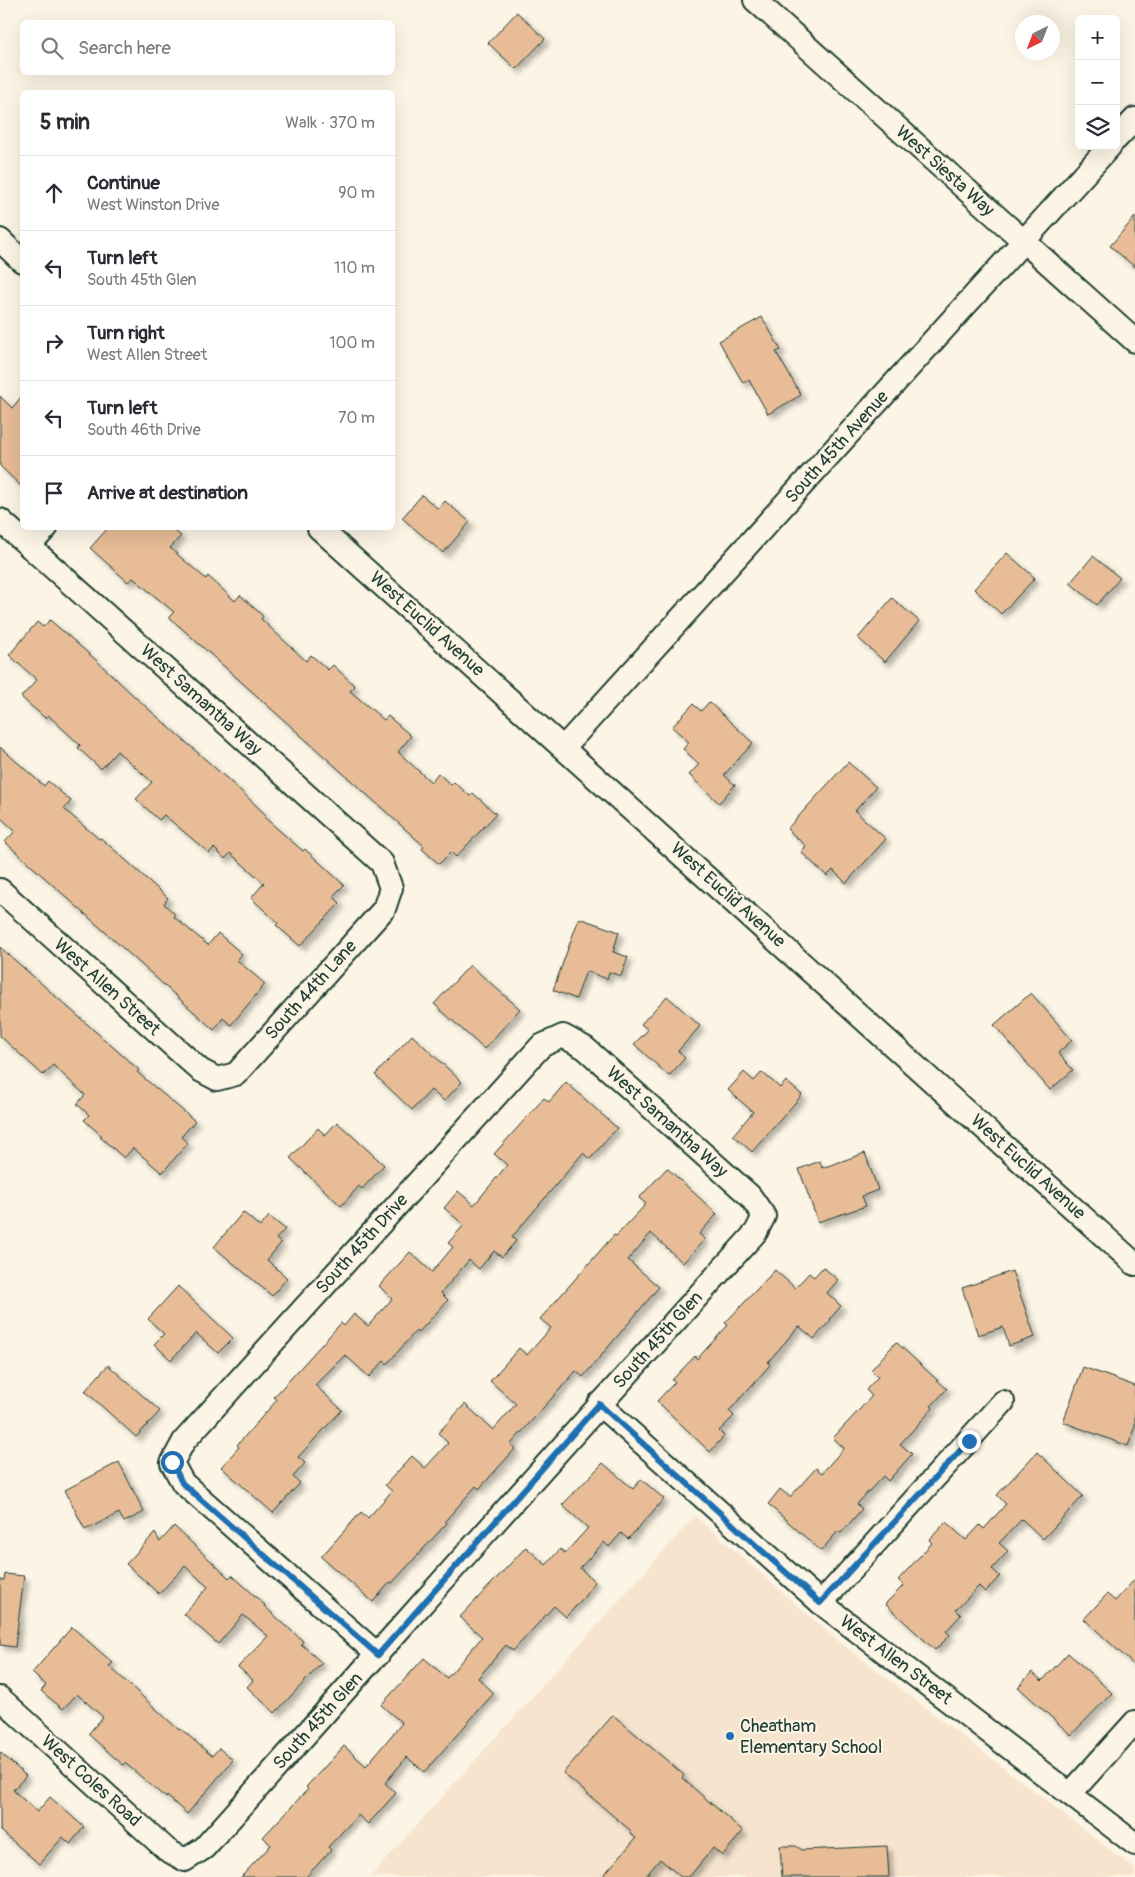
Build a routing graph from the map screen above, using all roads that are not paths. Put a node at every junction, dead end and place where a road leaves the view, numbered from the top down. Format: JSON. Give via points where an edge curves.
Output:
{"nodes":[{"id":1,"x":755,"y":0,"type":"edge"},
{"id":2,"x":1135,"y":119,"type":"edge"},
{"id":3,"x":1120,"y":135,"type":"edge"},
{"id":4,"x":1106,"y":150,"type":"edge"},
{"id":5,"x":0,"y":240,"type":"edge"},
{"id":6,"x":1024,"y":241,"type":"junction"},
{"id":7,"x":20,"y":258,"type":"edge"},
{"id":8,"x":1135,"y":341,"type":"edge"},
{"id":9,"x":0,"y":520,"type":"edge"},
{"id":10,"x":44,"y":530,"type":"edge"},
{"id":11,"x":321,"y":530,"type":"edge"},
{"id":12,"x":29,"y":546,"type":"junction"},
{"id":13,"x":564,"y":747,"type":"junction"},
{"id":14,"x":391,"y":888,"type":"joint"},
{"id":15,"x":0,"y":890,"type":"edge"},
{"id":16,"x":563,"y":1036,"type":"joint"},
{"id":17,"x":217,"y":1079,"type":"joint"},
{"id":18,"x":764,"y":1216,"type":"joint"},
{"id":19,"x":1135,"y":1264,"type":"edge"},
{"id":20,"x":1003,"y":1402,"type":"dead end"},
{"id":21,"x":599,"y":1404,"type":"junction"},
{"id":22,"x":820,"y":1603,"type":"junction"},
{"id":23,"x":378,"y":1655,"type":"junction"},
{"id":24,"x":0,"y":1698,"type":"edge"},
{"id":25,"x":1135,"y":1722,"type":"edge"},
{"id":26,"x":1070,"y":1794,"type":"junction"},
{"id":27,"x":1135,"y":1844,"type":"edge"},
{"id":28,"x":184,"y":1860,"type":"joint"}],
"edges":[{"from":1,"to":6,"type":"street","name":"West Siesta Way"},
{"from":2,"to":3,"type":"street"},
{"from":4,"to":6,"type":"street","name":"South 45th Avenue"},
{"from":5,"to":7,"type":"street"},
{"from":6,"to":8,"type":"street","name":"West Siesta Way"},
{"from":6,"to":13,"type":"street","name":"South 45th Avenue"},
{"from":9,"to":12,"type":"street","name":"West Samantha Way"},
{"from":10,"to":12,"type":"street"},
{"from":11,"to":13,"type":"street","name":"West Euclid Avenue"},
{"from":12,"to":14,"type":"street","name":"West Samantha Way","via":[[382,863]]},
{"from":13,"to":19,"type":"street","name":"West Euclid Avenue"},
{"from":14,"to":17,"type":"street","name":"South 44th Lane","via":[[384,909],[236,1074]]},
{"from":15,"to":17,"type":"street","name":"West Allen Street","via":[[200,1070]]},
{"from":16,"to":18,"type":"street","name":"West Samantha Way","via":[[585,1048],[750,1196]]},
{"from":16,"to":23,"type":"street","name":"South 45th Drive","via":[[541,1046],[184,1441],[172,1462],[182,1483]]},
{"from":18,"to":21,"type":"street","name":"South 45th Glen","via":[[756,1232]]},
{"from":20,"to":22,"type":"street"},
{"from":21,"to":22,"type":"street","name":"West Allen Street"},
{"from":21,"to":23,"type":"street","name":"South 45th Glen"},
{"from":22,"to":26,"type":"street","name":"West Allen Street"},
{"from":23,"to":28,"type":"street","name":"South 45th Glen","via":[[204,1848]]},
{"from":24,"to":28,"type":"street","name":"West Coles Road","via":[[167,1850]]},
{"from":25,"to":26,"type":"street"},
{"from":26,"to":27,"type":"street","name":"West Allen Street"}]}
